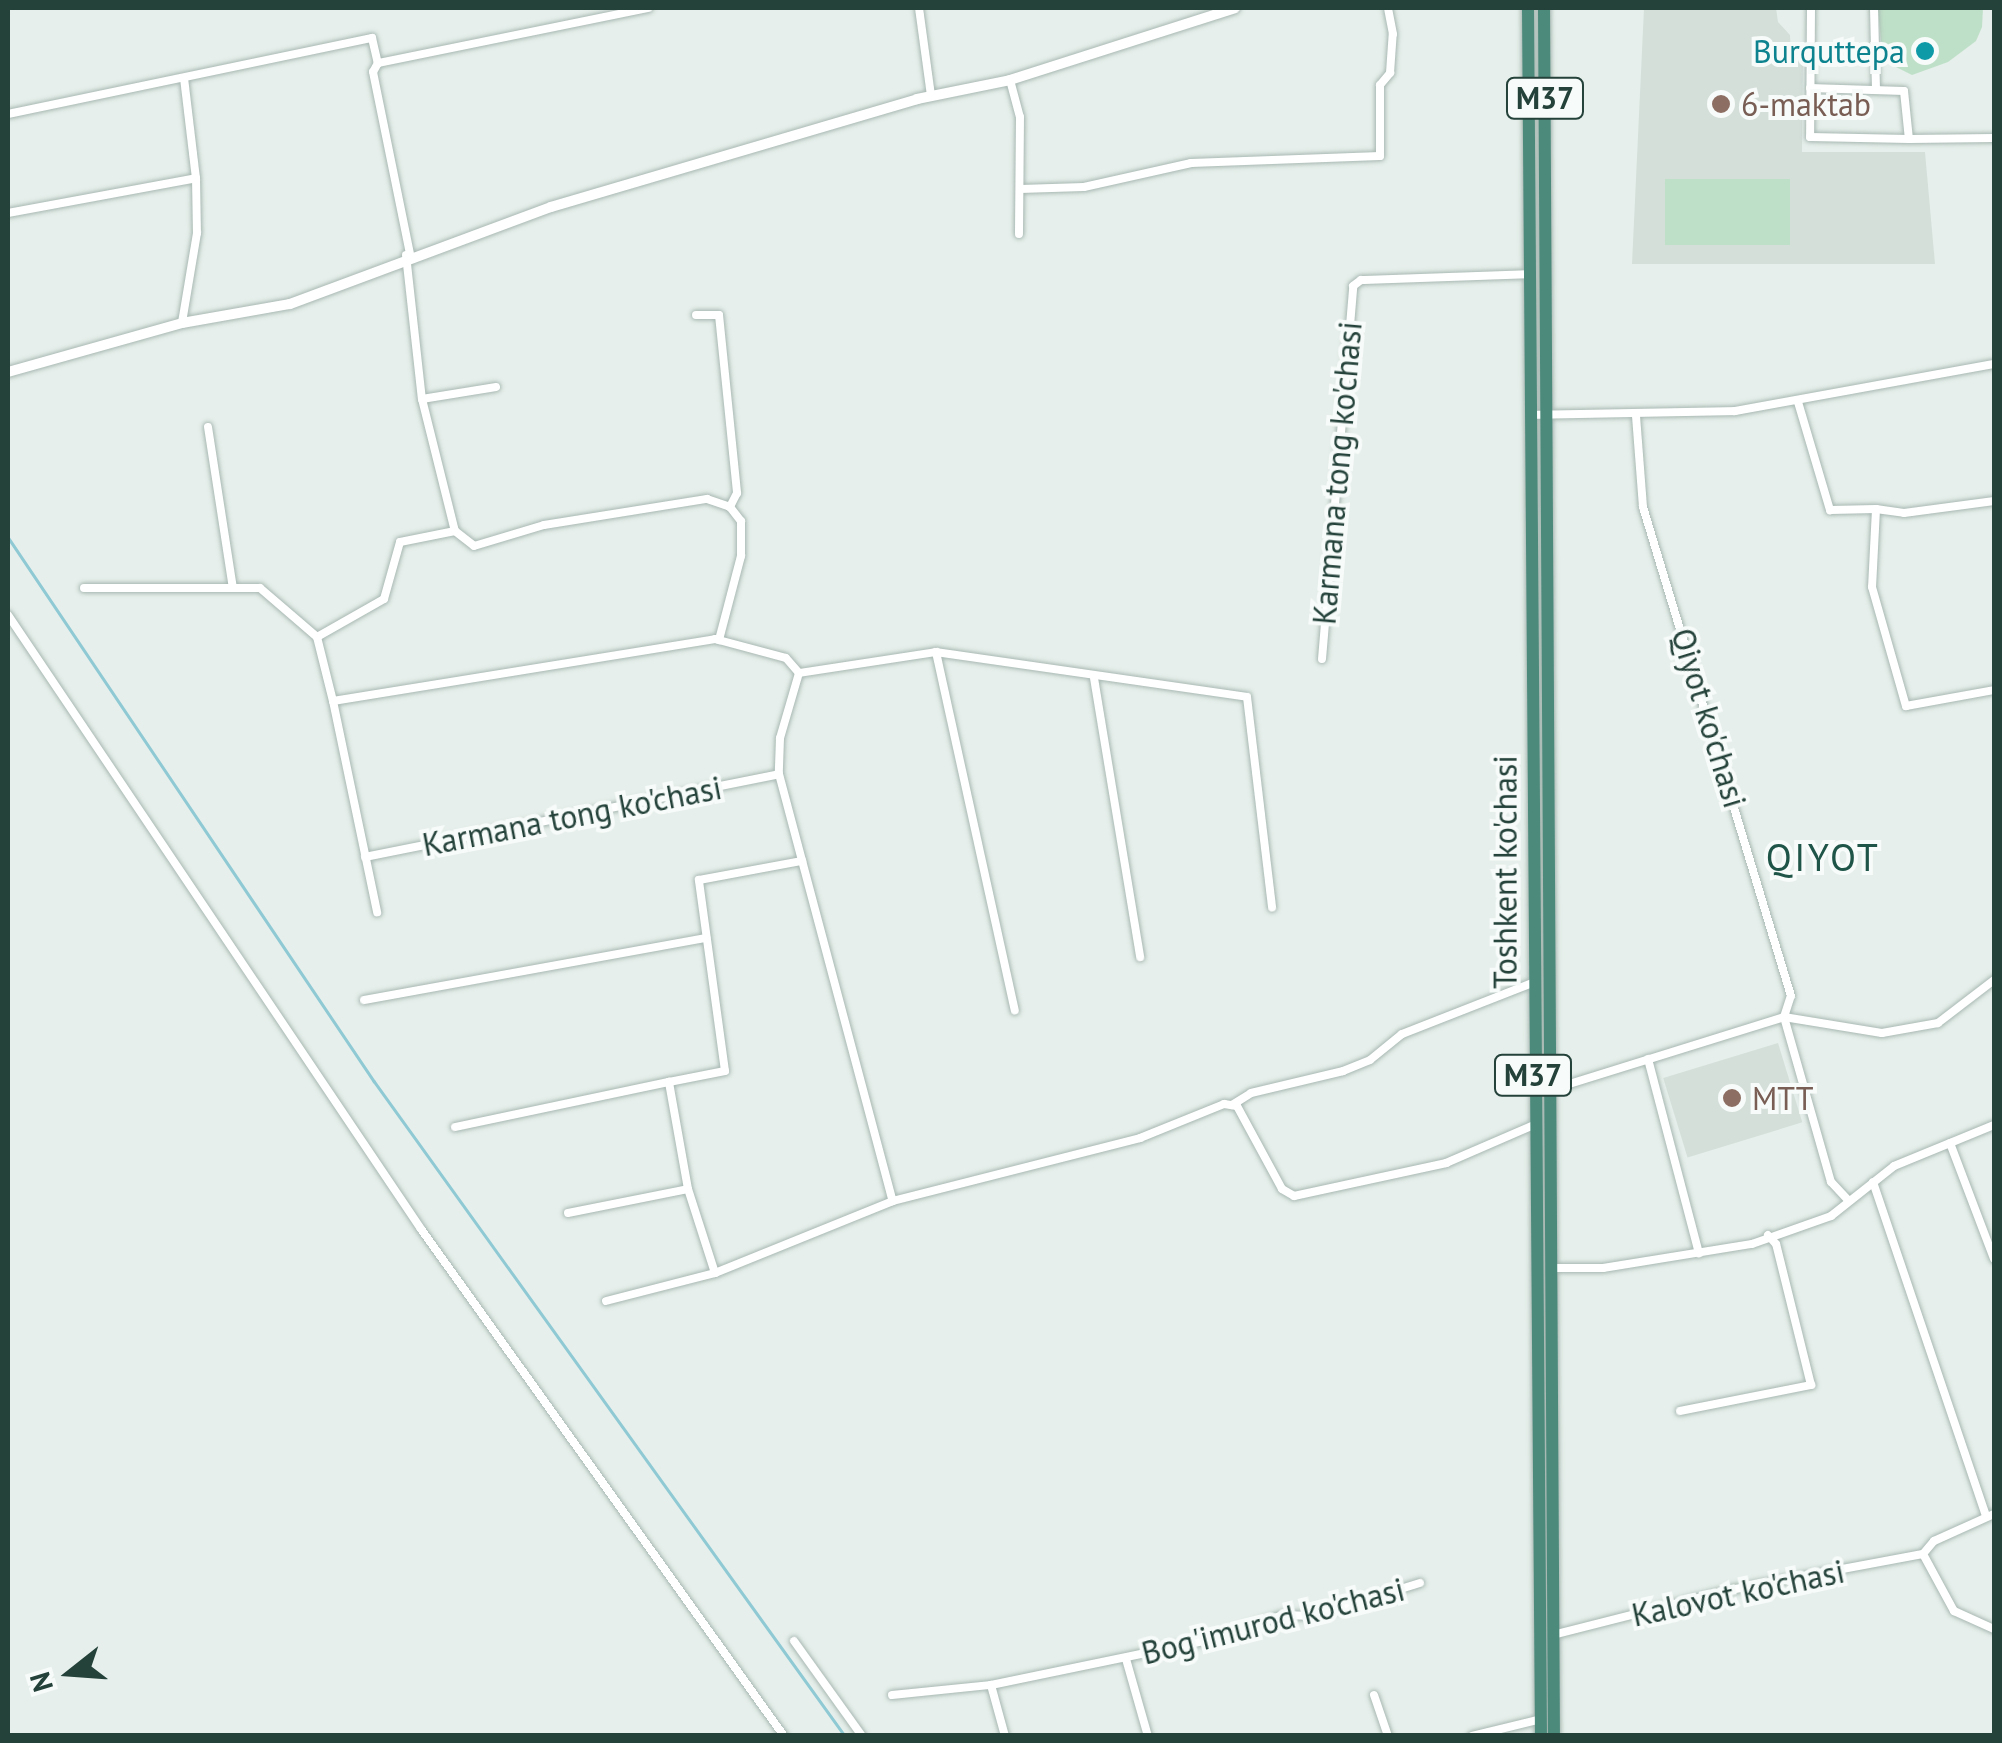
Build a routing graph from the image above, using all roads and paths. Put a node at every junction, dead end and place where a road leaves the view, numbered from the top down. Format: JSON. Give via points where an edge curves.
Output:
{"nodes":[{"id":1,"x":648,"y":8,"type":"edge"},
{"id":2,"x":919,"y":8,"type":"edge"},
{"id":3,"x":1236,"y":8,"type":"edge"},
{"id":4,"x":1388,"y":8,"type":"edge"},
{"id":5,"x":1528,"y":8,"type":"edge"},
{"id":6,"x":1544,"y":8,"type":"edge"},
{"id":7,"x":1811,"y":8,"type":"edge"},
{"id":8,"x":1874,"y":8,"type":"edge"},
{"id":9,"x":378,"y":63,"type":"junction"},
{"id":10,"x":184,"y":78,"type":"junction"},
{"id":11,"x":1010,"y":80,"type":"junction"},
{"id":12,"x":1810,"y":88,"type":"junction"},
{"id":13,"x":1876,"y":90,"type":"junction"},
{"id":14,"x":931,"y":96,"type":"junction"},
{"id":15,"x":8,"y":114,"type":"edge"},
{"id":16,"x":1994,"y":138,"type":"edge"},
{"id":17,"x":1909,"y":139,"type":"junction"},
{"id":18,"x":196,"y":178,"type":"junction"},
{"id":19,"x":1020,"y":188,"type":"junction"},
{"id":20,"x":8,"y":213,"type":"edge"},
{"id":21,"x":1020,"y":234,"type":"dead end"},
{"id":22,"x":408,"y":255,"type":"junction"},
{"id":23,"x":1530,"y":274,"type":"junction"},
{"id":24,"x":696,"y":315,"type":"dead end"},
{"id":25,"x":182,"y":323,"type":"junction"},
{"id":26,"x":1994,"y":364,"type":"edge"},
{"id":27,"x":8,"y":372,"type":"edge"},
{"id":28,"x":496,"y":388,"type":"dead end"},
{"id":29,"x":422,"y":399,"type":"junction"},
{"id":30,"x":1798,"y":402,"type":"junction"},
{"id":31,"x":1530,"y":415,"type":"junction"},
{"id":32,"x":1547,"y":416,"type":"junction"},
{"id":33,"x":1636,"y":416,"type":"junction"},
{"id":34,"x":208,"y":428,"type":"dead end"},
{"id":35,"x":1994,"y":501,"type":"edge"},
{"id":36,"x":730,"y":507,"type":"junction"},
{"id":37,"x":1876,"y":508,"type":"junction"},
{"id":38,"x":454,"y":531,"type":"junction"},
{"id":39,"x":84,"y":588,"type":"dead end"},
{"id":40,"x":234,"y":588,"type":"junction"},
{"id":41,"x":8,"y":615,"type":"edge"},
{"id":42,"x":317,"y":637,"type":"junction"},
{"id":43,"x":719,"y":640,"type":"junction"},
{"id":44,"x":936,"y":652,"type":"junction"},
{"id":45,"x":1322,"y":659,"type":"dead end"},
{"id":46,"x":800,"y":673,"type":"junction"},
{"id":47,"x":1094,"y":678,"type":"junction"},
{"id":48,"x":1994,"y":690,"type":"edge"},
{"id":49,"x":332,"y":701,"type":"junction"},
{"id":50,"x":779,"y":774,"type":"junction"},
{"id":51,"x":366,"y":857,"type":"junction"},
{"id":52,"x":802,"y":861,"type":"junction"},
{"id":53,"x":1272,"y":908,"type":"dead end"},
{"id":54,"x":377,"y":912,"type":"dead end"},
{"id":55,"x":706,"y":938,"type":"junction"},
{"id":56,"x":1140,"y":957,"type":"dead end"},
{"id":57,"x":1994,"y":980,"type":"edge"},
{"id":58,"x":1532,"y":983,"type":"junction"},
{"id":59,"x":364,"y":1000,"type":"dead end"},
{"id":60,"x":1014,"y":1010,"type":"dead end"},
{"id":61,"x":1784,"y":1018,"type":"junction"},
{"id":62,"x":1648,"y":1059,"type":"junction"},
{"id":63,"x":669,"y":1082,"type":"junction"},
{"id":64,"x":1550,"y":1090,"type":"junction"},
{"id":65,"x":1232,"y":1106,"type":"junction"},
{"id":66,"x":1534,"y":1125,"type":"junction"},
{"id":67,"x":1994,"y":1125,"type":"edge"},
{"id":68,"x":456,"y":1126,"type":"dead end"},
{"id":69,"x":1950,"y":1144,"type":"junction"},
{"id":70,"x":1873,"y":1182,"type":"junction"},
{"id":71,"x":688,"y":1188,"type":"junction"},
{"id":72,"x":1848,"y":1200,"type":"junction"},
{"id":73,"x":893,"y":1201,"type":"junction"},
{"id":74,"x":568,"y":1213,"type":"dead end"},
{"id":75,"x":1768,"y":1235,"type":"junction"},
{"id":76,"x":1699,"y":1254,"type":"junction"},
{"id":77,"x":1994,"y":1259,"type":"edge"},
{"id":78,"x":1550,"y":1268,"type":"junction"},
{"id":79,"x":715,"y":1273,"type":"junction"},
{"id":80,"x":606,"y":1300,"type":"dead end"},
{"id":81,"x":1680,"y":1411,"type":"dead end"},
{"id":82,"x":1990,"y":1515,"type":"edge"},
{"id":83,"x":1923,"y":1554,"type":"junction"},
{"id":84,"x":1420,"y":1583,"type":"dead end"},
{"id":85,"x":1994,"y":1629,"type":"edge"},
{"id":86,"x":1552,"y":1636,"type":"junction"},
{"id":87,"x":794,"y":1642,"type":"dead end"},
{"id":88,"x":1126,"y":1658,"type":"junction"},
{"id":89,"x":991,"y":1685,"type":"junction"},
{"id":90,"x":892,"y":1695,"type":"dead end"},
{"id":91,"x":1374,"y":1695,"type":"dead end"},
{"id":92,"x":1540,"y":1719,"type":"junction"},
{"id":93,"x":784,"y":1736,"type":"edge"},
{"id":94,"x":862,"y":1736,"type":"edge"},
{"id":95,"x":1005,"y":1736,"type":"edge"},
{"id":96,"x":1148,"y":1736,"type":"edge"},
{"id":97,"x":1388,"y":1736,"type":"edge"},
{"id":98,"x":1472,"y":1736,"type":"edge"},
{"id":99,"x":1541,"y":1736,"type":"edge"},
{"id":100,"x":1554,"y":1736,"type":"edge"}],
"edges":[{"from":1,"to":9,"type":"street"},
{"from":2,"to":14,"type":"street"},
{"from":3,"to":11,"type":"street"},
{"from":4,"to":19,"type":"street","via":[[1390,73],[1380,85],[1380,156],[1192,163],[1084,187]]},
{"from":5,"to":23,"type":"highway","name":"Toshkent ko'chasi","number":"M37"},
{"from":6,"to":32,"type":"highway","name":"Toshkent ko'chasi","number":"M37"},
{"from":7,"to":12,"type":"street"},
{"from":8,"to":13,"type":"street"},
{"from":9,"to":10,"type":"street","via":[[372,38]]},
{"from":9,"to":22,"type":"street","via":[[373,72]]},
{"from":10,"to":15,"type":"street"},
{"from":10,"to":18,"type":"street"},
{"from":11,"to":14,"type":"street"},
{"from":11,"to":19,"type":"street","via":[[1020,118]]},
{"from":12,"to":13,"type":"street"},
{"from":12,"to":17,"type":"street","via":[[1810,137]]},
{"from":13,"to":17,"type":"street","via":[[1904,91]]},
{"from":14,"to":22,"type":"street"},
{"from":16,"to":17,"type":"street"},
{"from":18,"to":20,"type":"street"},
{"from":18,"to":25,"type":"street","via":[[197,233]]},
{"from":19,"to":21,"type":"street"},
{"from":22,"to":25,"type":"street","via":[[290,304]]},
{"from":22,"to":29,"type":"street"},
{"from":23,"to":31,"type":"highway","name":"Toshkent ko'chasi","number":"M37"},
{"from":23,"to":45,"type":"street","name":"Karmana tong ko'chasi","via":[[1361,280],[1353,286]]},
{"from":24,"to":36,"type":"street","via":[[719,315],[737,493]]},
{"from":25,"to":27,"type":"street"},
{"from":26,"to":30,"type":"street"},
{"from":28,"to":29,"type":"street"},
{"from":29,"to":38,"type":"street"},
{"from":30,"to":33,"type":"street"},
{"from":30,"to":37,"type":"street","via":[[1830,510]]},
{"from":31,"to":32,"type":"street"},
{"from":31,"to":58,"type":"highway","name":"Toshkent ko'chasi","number":"M37"},
{"from":32,"to":33,"type":"street"},
{"from":32,"to":64,"type":"highway","name":"Toshkent ko'chasi","number":"M37"},
{"from":33,"to":61,"type":"street","name":"Qiyot ko'chasi","via":[[1643,506],[1791,996]]},
{"from":34,"to":40,"type":"street"},
{"from":35,"to":37,"type":"street","via":[[1904,513]]},
{"from":36,"to":38,"type":"street","via":[[707,499],[544,525],[474,546]]},
{"from":36,"to":43,"type":"street","via":[[741,521],[740,556]]},
{"from":37,"to":48,"type":"street","via":[[1872,586],[1906,706]]},
{"from":38,"to":42,"type":"street","via":[[400,542],[384,599]]},
{"from":39,"to":40,"type":"street"},
{"from":40,"to":42,"type":"street","via":[[260,588]]},
{"from":41,"to":93,"type":"street","via":[[421,1228]]},
{"from":42,"to":49,"type":"street"},
{"from":43,"to":46,"type":"street","via":[[786,658]]},
{"from":43,"to":49,"type":"street"},
{"from":44,"to":46,"type":"street"},
{"from":44,"to":47,"type":"street"},
{"from":44,"to":60,"type":"street"},
{"from":46,"to":50,"type":"street","via":[[780,738]]},
{"from":47,"to":53,"type":"street","via":[[1247,697]]},
{"from":47,"to":56,"type":"street"},
{"from":49,"to":51,"type":"street"},
{"from":50,"to":51,"type":"street","name":"Karmana tong ko'chasi"},
{"from":50,"to":52,"type":"street"},
{"from":51,"to":54,"type":"street"},
{"from":52,"to":55,"type":"street","via":[[699,880]]},
{"from":52,"to":73,"type":"street"},
{"from":55,"to":59,"type":"street"},
{"from":55,"to":63,"type":"street","via":[[725,1071]]},
{"from":57,"to":61,"type":"street","via":[[1938,1023],[1900,1030]]},
{"from":58,"to":65,"type":"street","via":[[1402,1034],[1370,1060],[1250,1093]]},
{"from":58,"to":66,"type":"highway","name":"Toshkent ko'chasi","number":"M37"},
{"from":61,"to":62,"type":"street"},
{"from":61,"to":72,"type":"street","name":"Qiyot ko'chasi","via":[[1831,1182]]},
{"from":62,"to":64,"type":"street"},
{"from":62,"to":76,"type":"street"},
{"from":63,"to":68,"type":"street"},
{"from":63,"to":71,"type":"street"},
{"from":64,"to":78,"type":"highway","name":"Toshkent ko'chasi","number":"M37"},
{"from":65,"to":66,"type":"street","via":[[1282,1189],[1294,1196],[1446,1163]]},
{"from":65,"to":73,"type":"street","via":[[1198,1111],[1140,1138]]},
{"from":66,"to":92,"type":"highway","name":"Toshkent ko'chasi","number":"M37"},
{"from":67,"to":69,"type":"street"},
{"from":69,"to":70,"type":"street"},
{"from":69,"to":77,"type":"street"},
{"from":70,"to":72,"type":"street"},
{"from":70,"to":82,"type":"street","name":"Kalovot ko'chasi"},
{"from":71,"to":74,"type":"street"},
{"from":71,"to":79,"type":"street"},
{"from":72,"to":75,"type":"street","via":[[1831,1216]]},
{"from":73,"to":79,"type":"street"},
{"from":75,"to":76,"type":"street"},
{"from":75,"to":81,"type":"street","via":[[1776,1244],[1811,1385]]},
{"from":76,"to":78,"type":"street"},
{"from":78,"to":86,"type":"highway","name":"Toshkent ko'chasi","number":"M37"},
{"from":79,"to":80,"type":"street"},
{"from":82,"to":83,"type":"street","name":"Kalovot ko'chasi","via":[[1934,1541]]},
{"from":83,"to":85,"type":"street","via":[[1954,1611]]},
{"from":83,"to":86,"type":"street","name":"Kalovot ko'chasi","via":[[1730,1590]]},
{"from":84,"to":88,"type":"street","name":"Bog'imurod ko'chasi","via":[[1314,1616],[1284,1615]]},
{"from":86,"to":100,"type":"highway","name":"Toshkent ko'chasi","number":"M37"},
{"from":87,"to":94,"type":"street"},
{"from":88,"to":89,"type":"street","name":"Bog'imurod ko'chasi"},
{"from":88,"to":96,"type":"street","name":"Bog'imurod ko'chasi"},
{"from":89,"to":90,"type":"street","name":"Bog'imurod ko'chasi"},
{"from":89,"to":95,"type":"street"},
{"from":91,"to":97,"type":"street"},
{"from":92,"to":98,"type":"street"},
{"from":92,"to":99,"type":"highway","name":"Toshkent ko'chasi","number":"M37"}]}
